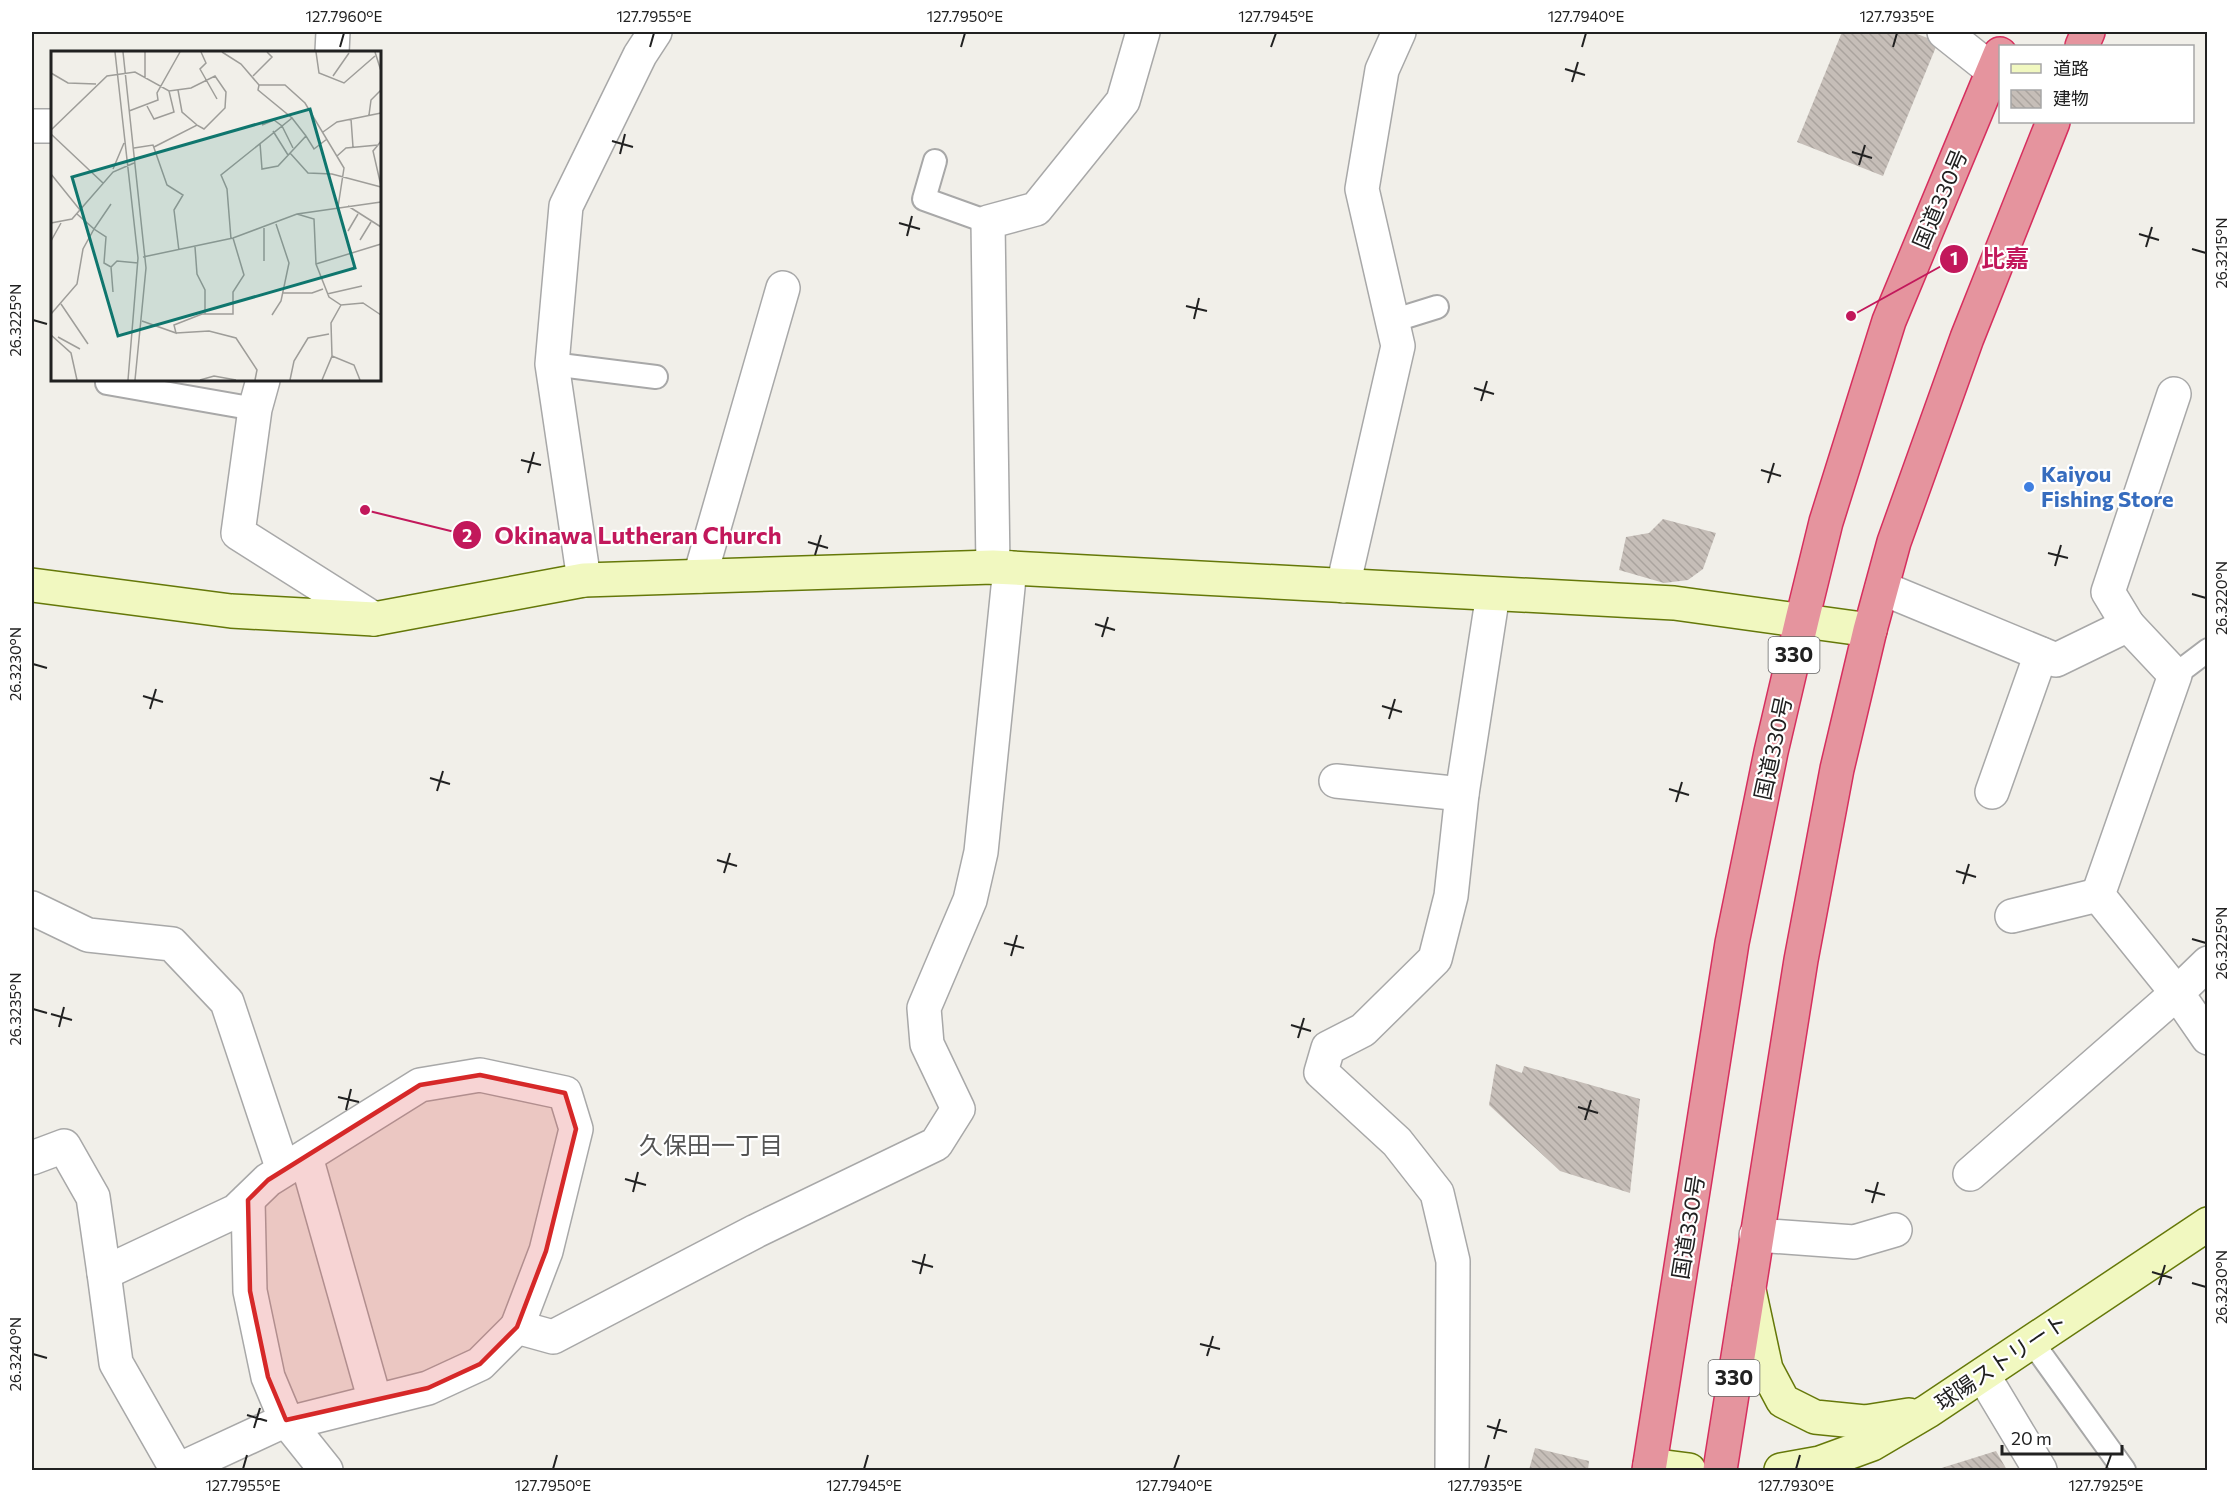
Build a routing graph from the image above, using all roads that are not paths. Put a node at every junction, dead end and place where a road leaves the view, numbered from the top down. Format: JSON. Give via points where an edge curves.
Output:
{"nodes":[{"id":1,"x":333,"y":32,"type":"edge"},
{"id":2,"x":655,"y":32,"type":"edge"},
{"id":3,"x":1143,"y":32,"type":"edge"},
{"id":4,"x":1399,"y":32,"type":"edge"},
{"id":5,"x":1944,"y":32,"type":"edge"},
{"id":6,"x":332,"y":51,"type":"edge"},
{"id":7,"x":1999,"y":57,"type":"edge"},
{"id":8,"x":2053,"y":123,"type":"edge"},
{"id":9,"x":32,"y":126,"type":"edge"},
{"id":10,"x":51,"y":126,"type":"edge"},
{"id":11,"x":935,"y":160,"type":"dead end"},
{"id":12,"x":988,"y":222,"type":"junction"},
{"id":13,"x":783,"y":288,"type":"dead end"},
{"id":14,"x":1437,"y":307,"type":"dead end"},
{"id":15,"x":1392,"y":321,"type":"junction"},
{"id":16,"x":552,"y":364,"type":"junction"},
{"id":17,"x":656,"y":377,"type":"dead end"},
{"id":18,"x":107,"y":383,"type":"dead end"},
{"id":19,"x":259,"y":394,"type":"edge"},
{"id":20,"x":2174,"y":394,"type":"dead end"},
{"id":21,"x":1002,"y":568,"type":"junction"},
{"id":22,"x":700,"y":576,"type":"junction"},
{"id":23,"x":584,"y":580,"type":"junction"},
{"id":24,"x":32,"y":585,"type":"edge"},
{"id":25,"x":1343,"y":586,"type":"junction"},
{"id":26,"x":1882,"y":588,"type":"junction"},
{"id":27,"x":1493,"y":594,"type":"junction"},
{"id":28,"x":375,"y":619,"type":"junction"},
{"id":29,"x":1802,"y":620,"type":"junction"},
{"id":30,"x":2128,"y":625,"type":"junction"},
{"id":31,"x":1870,"y":630,"type":"junction"},
{"id":32,"x":2208,"y":650,"type":"edge"},
{"id":33,"x":2041,"y":654,"type":"junction"},
{"id":34,"x":2175,"y":675,"type":"junction"},
{"id":35,"x":1336,"y":781,"type":"dead end"},
{"id":36,"x":1992,"y":792,"type":"dead end"},
{"id":37,"x":1462,"y":794,"type":"junction"},
{"id":38,"x":2098,"y":895,"type":"junction"},
{"id":39,"x":32,"y":909,"type":"edge"},
{"id":40,"x":2012,"y":916,"type":"dead end"},
{"id":41,"x":2208,"y":963,"type":"edge"},
{"id":42,"x":2177,"y":993,"type":"junction"},
{"id":43,"x":2208,"y":1038,"type":"edge"},
{"id":44,"x":32,"y":1158,"type":"edge"},
{"id":45,"x":295,"y":1164,"type":"junction"},
{"id":46,"x":1970,"y":1173,"type":"dead end"},
{"id":47,"x":248,"y":1200,"type":"junction"},
{"id":48,"x":2208,"y":1224,"type":"edge"},
{"id":49,"x":1895,"y":1230,"type":"dead end"},
{"id":50,"x":1756,"y":1235,"type":"junction"},
{"id":51,"x":104,"y":1273,"type":"junction"},
{"id":52,"x":1748,"y":1286,"type":"junction"},
{"id":53,"x":518,"y":1327,"type":"junction"},
{"id":54,"x":2032,"y":1342,"type":"junction"},
{"id":55,"x":1983,"y":1375,"type":"junction"},
{"id":56,"x":375,"y":1401,"type":"junction"},
{"id":57,"x":1929,"y":1411,"type":"junction"},
{"id":58,"x":286,"y":1420,"type":"junction"},
{"id":59,"x":1650,"y":1468,"type":"edge"},
{"id":60,"x":177,"y":1470,"type":"edge"},
{"id":61,"x":326,"y":1470,"type":"edge"},
{"id":62,"x":1452,"y":1470,"type":"edge"},
{"id":63,"x":1689,"y":1470,"type":"edge"},
{"id":64,"x":1720,"y":1470,"type":"edge"},
{"id":65,"x":1781,"y":1470,"type":"edge"},
{"id":66,"x":1854,"y":1470,"type":"edge"},
{"id":67,"x":2040,"y":1470,"type":"edge"},
{"id":68,"x":2124,"y":1470,"type":"edge"}],
"edges":[{"from":1,"to":6,"type":"street"},
{"from":2,"to":16,"type":"street","via":[[566,206]]},
{"from":3,"to":12,"type":"street","via":[[1123,100],[1036,209]]},
{"from":4,"to":15,"type":"street","via":[[1382,70],[1362,189]]},
{"from":5,"to":7,"type":"street"},
{"from":7,"to":29,"type":"highway","name":"国道330号","number":"330","via":[[1889,321],[1826,522]]},
{"from":8,"to":26,"type":"highway","number":"330","via":[[1967,338],[1894,542]]},
{"from":9,"to":10,"type":"street"},
{"from":11,"to":12,"type":"lane","via":[[924,199]]},
{"from":12,"to":21,"type":"street"},
{"from":13,"to":22,"type":"street"},
{"from":14,"to":15,"type":"lane"},
{"from":15,"to":25,"type":"street","via":[[1398,346]]},
{"from":16,"to":17,"type":"lane"},
{"from":16,"to":23,"type":"street"},
{"from":18,"to":19,"type":"lane"},
{"from":19,"to":28,"type":"street","via":[[238,533]]},
{"from":20,"to":30,"type":"street","via":[[2108,592]]},
{"from":21,"to":22,"type":"street"},
{"from":21,"to":25,"type":"street"},
{"from":21,"to":53,"type":"street","via":[[981,852],[970,900],[924,1008],[927,1044],[958,1109],[936,1144],[756,1231],[553,1337]]},
{"from":22,"to":23,"type":"street"},
{"from":23,"to":28,"type":"street"},
{"from":24,"to":28,"type":"street","via":[[231,611]]},
{"from":25,"to":27,"type":"street"},
{"from":26,"to":31,"type":"highway","number":"330"},
{"from":26,"to":33,"type":"street"},
{"from":27,"to":29,"type":"street","via":[[1674,603]]},
{"from":27,"to":37,"type":"street"},
{"from":29,"to":31,"type":"street"},
{"from":29,"to":59,"type":"highway","name":"国道330号","number":"330","via":[[1732,943]]},
{"from":30,"to":33,"type":"street","via":[[2056,660]]},
{"from":30,"to":34,"type":"street"},
{"from":31,"to":50,"type":"highway","number":"330","via":[[1805,938]]},
{"from":32,"to":34,"type":"lane"},
{"from":33,"to":36,"type":"street"},
{"from":34,"to":38,"type":"street"},
{"from":35,"to":37,"type":"street"},
{"from":37,"to":62,"type":"street","via":[[1451,896],[1434,959],[1363,1030],[1328,1048],[1321,1072],[1397,1142],[1437,1193],[1453,1261]]},
{"from":38,"to":40,"type":"street"},
{"from":38,"to":42,"type":"street"},
{"from":39,"to":45,"type":"street","via":[[88,935],[172,944],[227,1002]]},
{"from":41,"to":42,"type":"street"},
{"from":42,"to":43,"type":"street"},
{"from":42,"to":46,"type":"street"},
{"from":44,"to":51,"type":"street","via":[[64,1146],[93,1197]]},
{"from":45,"to":47,"type":"street","via":[[268,1180]]},
{"from":45,"to":53,"type":"street","via":[[420,1085],[480,1075],[565,1093],[576,1129],[546,1251]]},
{"from":45,"to":56,"type":"street"},
{"from":47,"to":51,"type":"street","via":[[236,1211]]},
{"from":47,"to":58,"type":"street","via":[[250,1291],[268,1377]]},
{"from":48,"to":54,"type":"street","name":"球陽ストリート"},
{"from":49,"to":50,"type":"street","via":[[1854,1242]]},
{"from":50,"to":52,"type":"highway","number":"330"},
{"from":51,"to":60,"type":"street","via":[[116,1363]]},
{"from":52,"to":57,"type":"street","via":[[1766,1369],[1783,1401],[1815,1417],[1865,1422]]},
{"from":52,"to":64,"type":"highway","number":"330"},
{"from":53,"to":56,"type":"street","via":[[480,1364],[428,1388]]},
{"from":54,"to":55,"type":"street","name":"球陽ストリート"},
{"from":54,"to":68,"type":"lane"},
{"from":55,"to":57,"type":"street","name":"球陽ストリート"},
{"from":55,"to":67,"type":"street"},
{"from":56,"to":58,"type":"street","via":[[297,1421]]},
{"from":57,"to":65,"type":"street","name":"球陽ストリート","via":[[1872,1444],[1820,1463]]},
{"from":57,"to":66,"type":"street"},
{"from":58,"to":60,"type":"street"},
{"from":58,"to":61,"type":"street"},
{"from":59,"to":63,"type":"street"}]}
